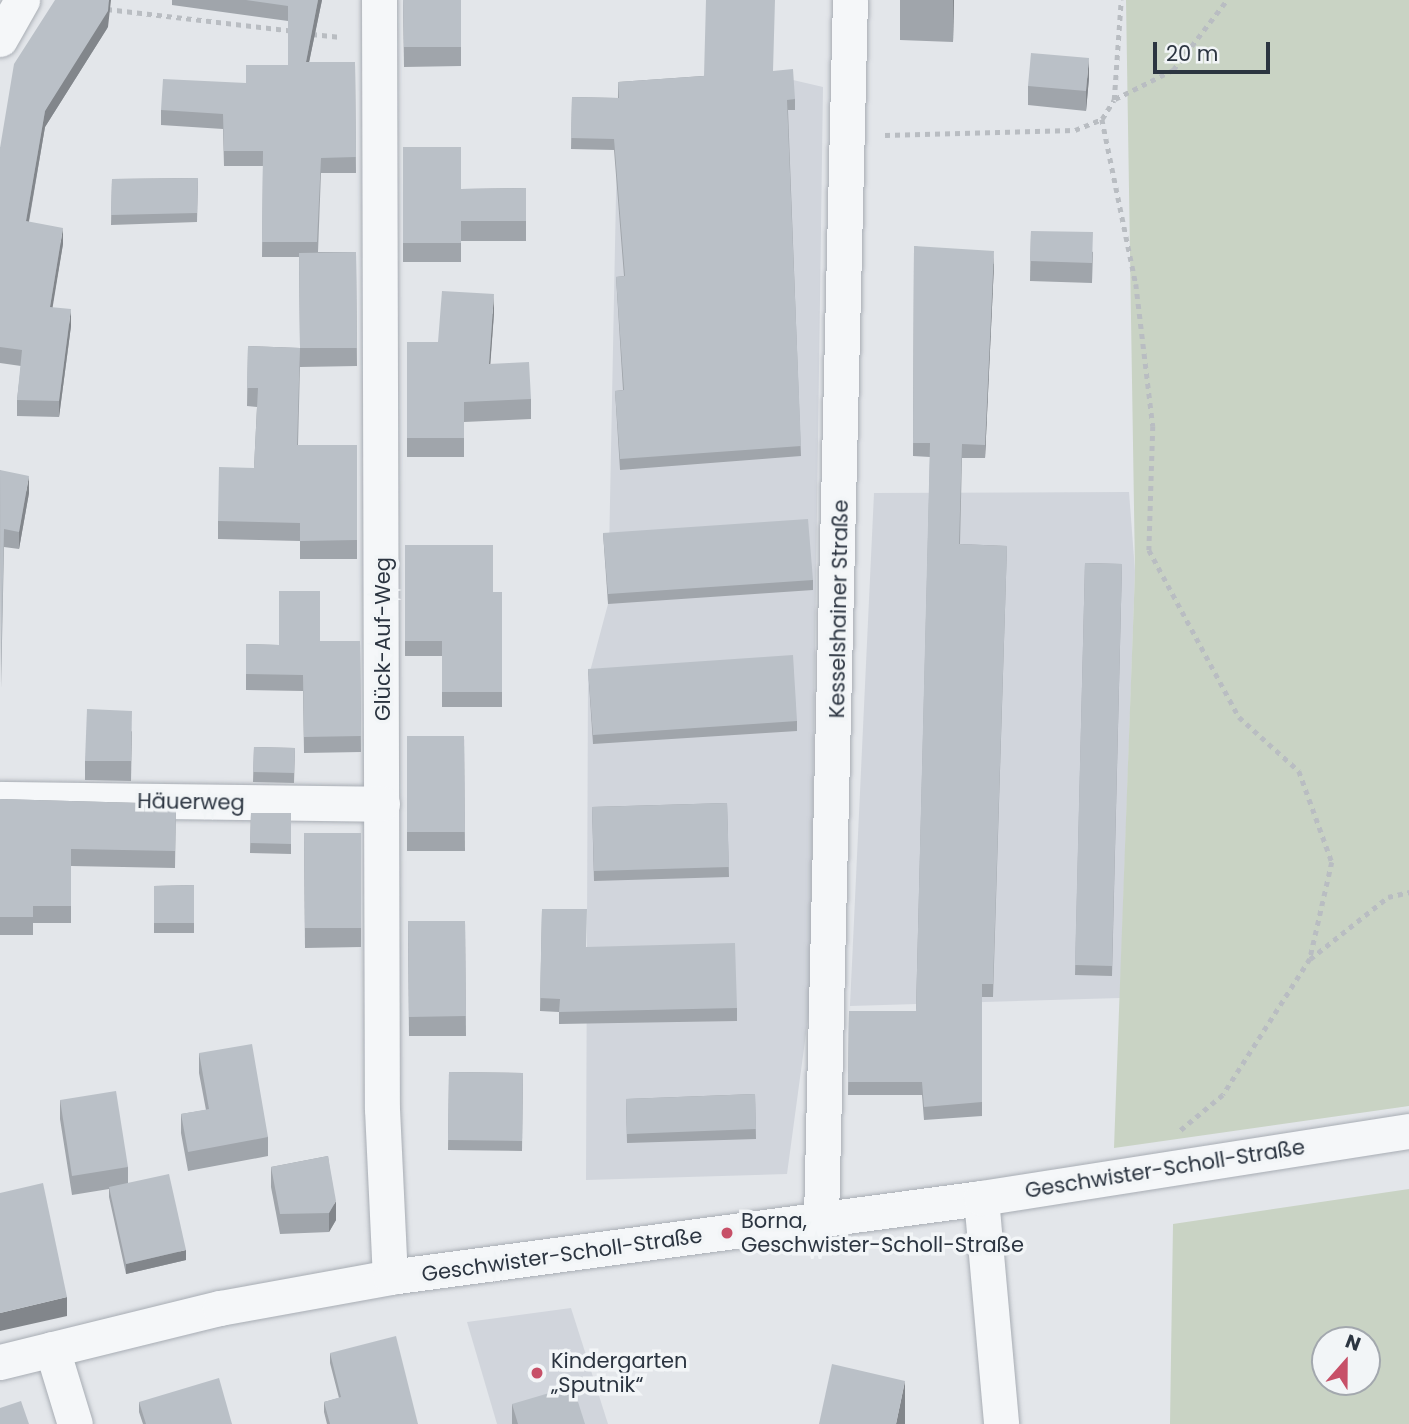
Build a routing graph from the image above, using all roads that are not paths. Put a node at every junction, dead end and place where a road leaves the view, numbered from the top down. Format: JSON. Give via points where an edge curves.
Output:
{"nodes":[{"id":1,"x":23,"y":0,"type":"edge"},
{"id":2,"x":379,"y":0,"type":"edge"},
{"id":3,"x":850,"y":0,"type":"edge"},
{"id":4,"x":0,"y":39,"type":"edge"},
{"id":5,"x":0,"y":799,"type":"edge"},
{"id":6,"x":382,"y":804,"type":"junction"},
{"id":7,"x":1409,"y":1131,"type":"edge"},
{"id":8,"x":981,"y":1198,"type":"junction"},
{"id":9,"x":821,"y":1219,"type":"junction"},
{"id":10,"x":390,"y":1278,"type":"junction"},
{"id":11,"x":51,"y":1349,"type":"junction"},
{"id":12,"x":0,"y":1362,"type":"edge"},
{"id":13,"x":75,"y":1424,"type":"edge"},
{"id":14,"x":1001,"y":1424,"type":"edge"}],
"edges":[{"from":1,"to":4,"type":"street"},
{"from":2,"to":6,"type":"street","name":"Glück-Auf-Weg"},
{"from":3,"to":9,"type":"street","name":"Kesselshainer Straße"},
{"from":5,"to":6,"type":"street","name":"Häuerweg"},
{"from":6,"to":10,"type":"street","name":"Glück-Auf-Weg","via":[[382,1109]]},
{"from":7,"to":8,"type":"street","name":"Geschwister-Scholl-Straße"},
{"from":8,"to":9,"type":"street","name":"Geschwister-Scholl-Straße"},
{"from":8,"to":14,"type":"street"},
{"from":9,"to":10,"type":"street","name":"Geschwister-Scholl-Straße"},
{"from":10,"to":11,"type":"street","name":"Geschwister-Scholl-Straße","via":[[220,1308]]},
{"from":11,"to":12,"type":"street","name":"Geschwister-Scholl-Straße"},
{"from":11,"to":13,"type":"street"}]}
